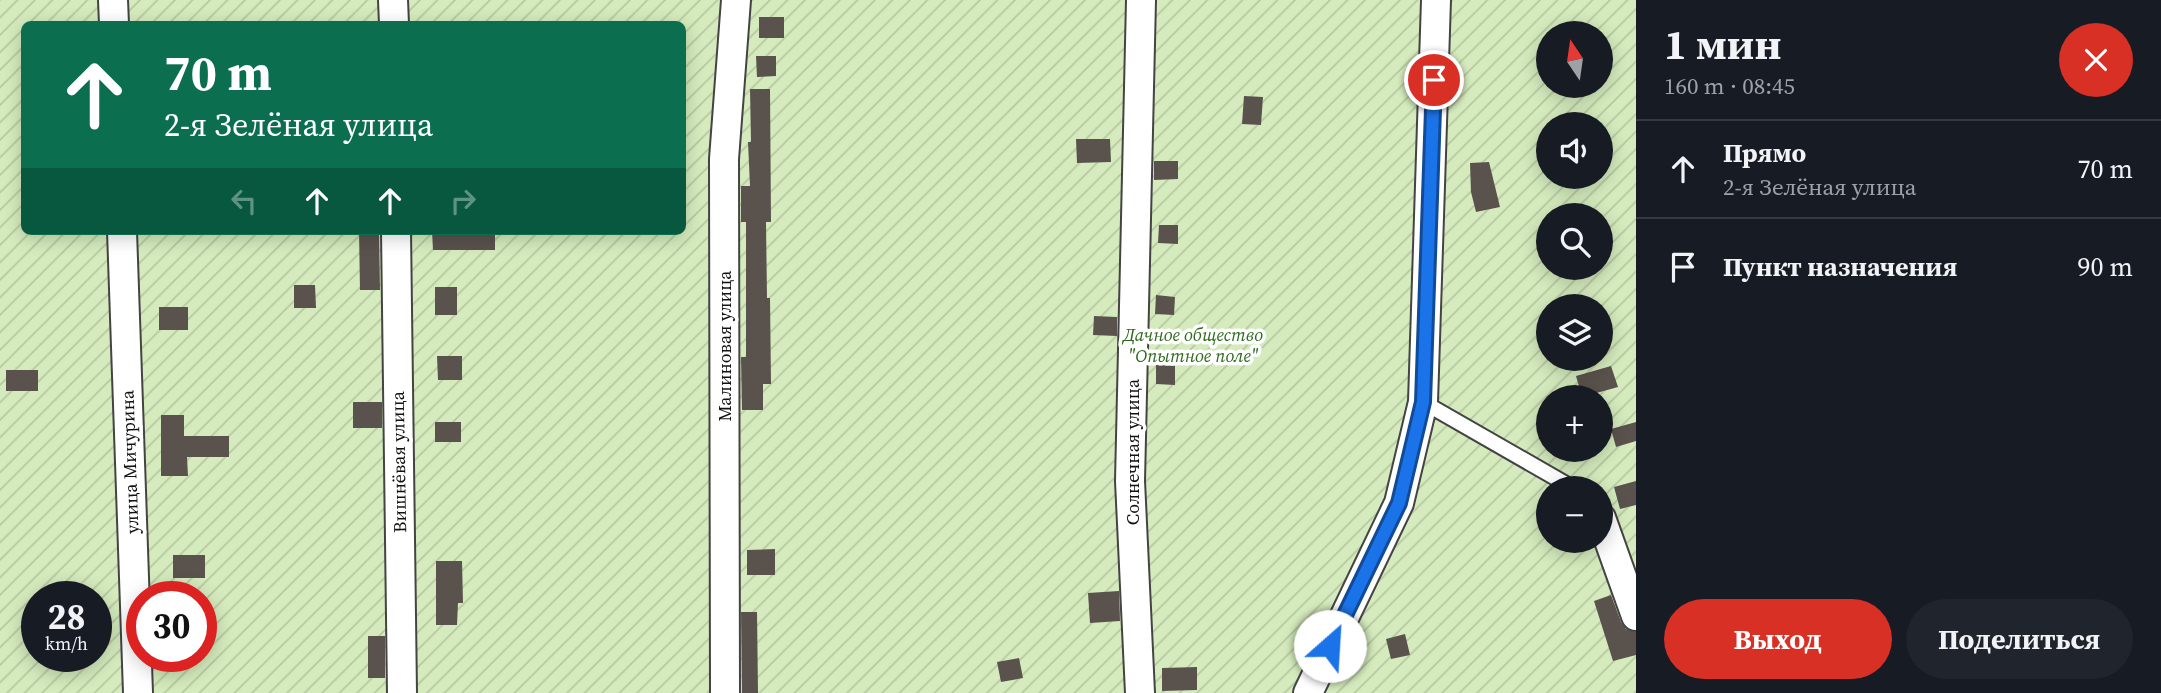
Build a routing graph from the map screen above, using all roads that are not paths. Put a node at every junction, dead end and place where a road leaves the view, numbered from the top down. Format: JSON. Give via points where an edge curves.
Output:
{"nodes":[{"id":1,"x":113,"y":0,"type":"edge"},
{"id":2,"x":393,"y":0,"type":"edge"},
{"id":3,"x":736,"y":0,"type":"edge"},
{"id":4,"x":1141,"y":0,"type":"edge"},
{"id":5,"x":1436,"y":0,"type":"edge"},
{"id":6,"x":114,"y":21,"type":"edge"},
{"id":7,"x":394,"y":21,"type":"edge"},
{"id":8,"x":122,"y":235,"type":"edge"},
{"id":9,"x":396,"y":235,"type":"edge"},
{"id":10,"x":1423,"y":402,"type":"junction"},
{"id":11,"x":1552,"y":476,"type":"edge"},
{"id":12,"x":1613,"y":552,"type":"edge"},
{"id":13,"x":1636,"y":616,"type":"edge"},
{"id":14,"x":138,"y":693,"type":"edge"},
{"id":15,"x":402,"y":693,"type":"edge"},
{"id":16,"x":725,"y":693,"type":"edge"},
{"id":17,"x":1140,"y":693,"type":"edge"},
{"id":18,"x":1307,"y":693,"type":"edge"}],
"edges":[{"from":1,"to":6,"type":"street"},
{"from":2,"to":7,"type":"street"},
{"from":3,"to":16,"type":"street","name":"Малиновая улица","via":[[724,159]]},
{"from":4,"to":17,"type":"street","name":"Солнечная улица","via":[[1130,481]]},
{"from":5,"to":10,"type":"street"},
{"from":8,"to":14,"type":"street","name":"улица Мичурина"},
{"from":9,"to":15,"type":"street","name":"Вишнёвая улица"},
{"from":10,"to":11,"type":"lane"},
{"from":10,"to":18,"type":"street","via":[[1399,503]]},
{"from":12,"to":13,"type":"street"}]}
